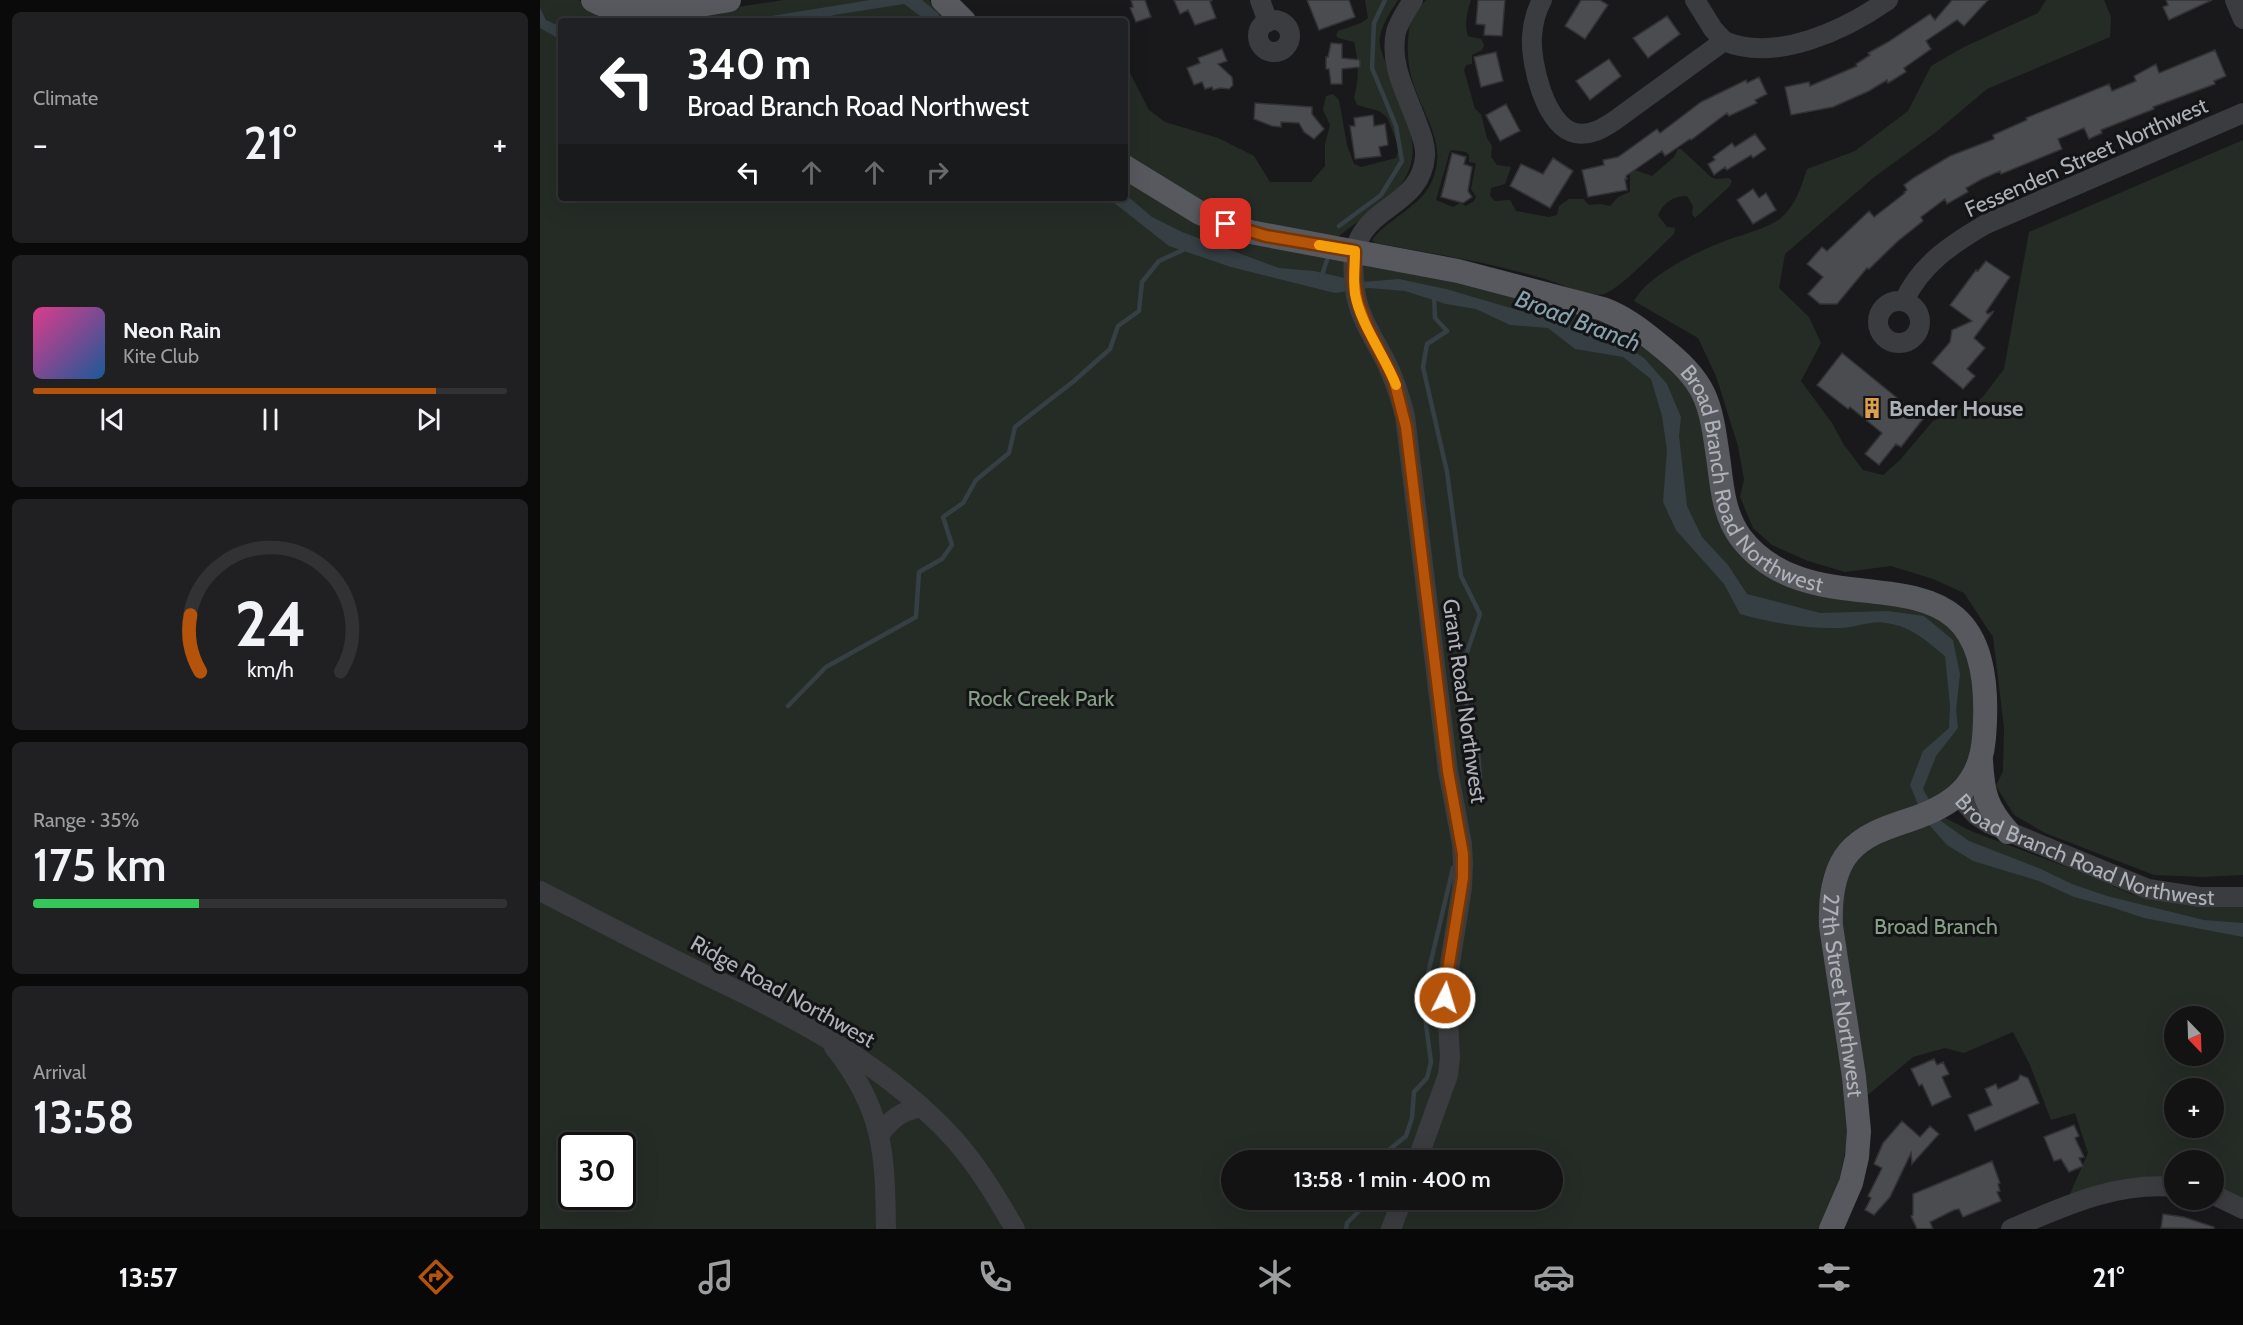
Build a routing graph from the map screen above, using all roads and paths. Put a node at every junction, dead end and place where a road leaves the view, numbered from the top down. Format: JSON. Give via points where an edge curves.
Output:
{"nodes":[{"id":1,"x":593,"y":0,"type":"edge"},
{"id":2,"x":729,"y":0,"type":"edge"},
{"id":3,"x":943,"y":0,"type":"edge"},
{"id":4,"x":1260,"y":0,"type":"edge"},
{"id":5,"x":1413,"y":0,"type":"edge"},
{"id":6,"x":1542,"y":0,"type":"edge"},
{"id":7,"x":1695,"y":0,"type":"edge"},
{"id":8,"x":1888,"y":0,"type":"edge"},
{"id":9,"x":2235,"y":0,"type":"edge"},
{"id":10,"x":961,"y":18,"type":"edge"},
{"id":11,"x":2243,"y":19,"type":"edge"},
{"id":12,"x":1268,"y":22,"type":"dead end"},
{"id":13,"x":1724,"y":41,"type":"junction"},
{"id":14,"x":2243,"y":113,"type":"edge"},
{"id":15,"x":1128,"y":169,"type":"edge"},
{"id":16,"x":1355,"y":251,"type":"junction"},
{"id":17,"x":1904,"y":301,"type":"dead end"},
{"id":18,"x":1981,"y":756,"type":"junction"},
{"id":19,"x":1959,"y":795,"type":"junction"},
{"id":20,"x":2008,"y":832,"type":"junction"},
{"id":21,"x":540,"y":891,"type":"edge"},
{"id":22,"x":2243,"y":897,"type":"edge"},
{"id":23,"x":826,"y":1038,"type":"junction"},
{"id":24,"x":921,"y":1107,"type":"junction"},
{"id":25,"x":879,"y":1134,"type":"junction"},
{"id":26,"x":1421,"y":1150,"type":"edge"},
{"id":27,"x":2164,"y":1187,"type":"edge"},
{"id":28,"x":2224,"y":1200,"type":"edge"},
{"id":29,"x":2243,"y":1209,"type":"edge"},
{"id":30,"x":1398,"y":1210,"type":"edge"},
{"id":31,"x":2015,"y":1228,"type":"edge"},
{"id":32,"x":886,"y":1229,"type":"edge"},
{"id":33,"x":1015,"y":1229,"type":"edge"},
{"id":34,"x":1391,"y":1229,"type":"edge"},
{"id":35,"x":1831,"y":1229,"type":"edge"}],
"edges":[{"from":1,"to":2,"type":"main road","via":[[610,8],[638,12]]},
{"from":3,"to":10,"type":"main road"},
{"from":4,"to":12,"type":"street"},
{"from":5,"to":16,"type":"street","via":[[1396,33],[1396,62],[1421,133],[1423,170],[1405,196],[1364,229]]},
{"from":6,"to":13,"type":"street","via":[[1531,38],[1535,67],[1549,111],[1558,123],[1574,133],[1601,130]]},
{"from":7,"to":13,"type":"street"},
{"from":8,"to":13,"type":"street","via":[[1847,23],[1793,45],[1754,48]]},
{"from":9,"to":11,"type":"street"},
{"from":14,"to":17,"type":"street","name":"Fessenden Street Northwest","via":[[1986,224],[1928,265],[1912,283]]},
{"from":15,"to":16,"type":"main road","name":"Broad Branch Road Northwest","via":[[1182,203],[1232,226],[1266,236]]},
{"from":16,"to":18,"type":"main road","name":"Broad Branch Road Northwest","via":[[1473,274],[1603,309],[1630,322],[1677,359],[1705,396],[1727,511],[1737,533],[1753,550],[1775,567],[1818,584],[1929,601],[1963,627],[1979,653],[1985,680]]},
{"from":16,"to":26,"type":"street","name":"Grant Road Northwest","via":[[1355,286],[1364,319],[1394,380],[1405,416],[1448,771],[1463,854],[1462,888],[1446,988],[1448,1075]]},
{"from":18,"to":19,"type":"main road","name":"Broad Branch Road Northwest","via":[[1973,777]]},
{"from":18,"to":20,"type":"main road","via":[[1987,803]]},
{"from":19,"to":20,"type":"street","name":"Broad Branch Road Northwest","via":[[1983,820]]},
{"from":19,"to":35,"type":"main road","name":"27th Street Northwest","via":[[1928,813],[1880,830],[1860,842],[1840,865],[1833,890],[1831,932],[1854,1077],[1858,1131],[1851,1183]]},
{"from":20,"to":22,"type":"street","name":"Broad Branch Road Northwest","via":[[2155,891]]},
{"from":21,"to":23,"type":"street","name":"Ridge Road Northwest","via":[[758,999]]},
{"from":23,"to":24,"type":"street","name":"Ridge Road Northwest","via":[[873,1067]]},
{"from":23,"to":25,"type":"street","via":[[862,1089]]},
{"from":24,"to":25,"type":"street","via":[[899,1113]]},
{"from":24,"to":33,"type":"street","name":"Ridge Road Northwest","via":[[973,1162]]},
{"from":25,"to":32,"type":"street","via":[[885,1173]]},
{"from":27,"to":31,"type":"street","via":[[2109,1191]]},
{"from":28,"to":29,"type":"street"},
{"from":30,"to":34,"type":"street"}]}
